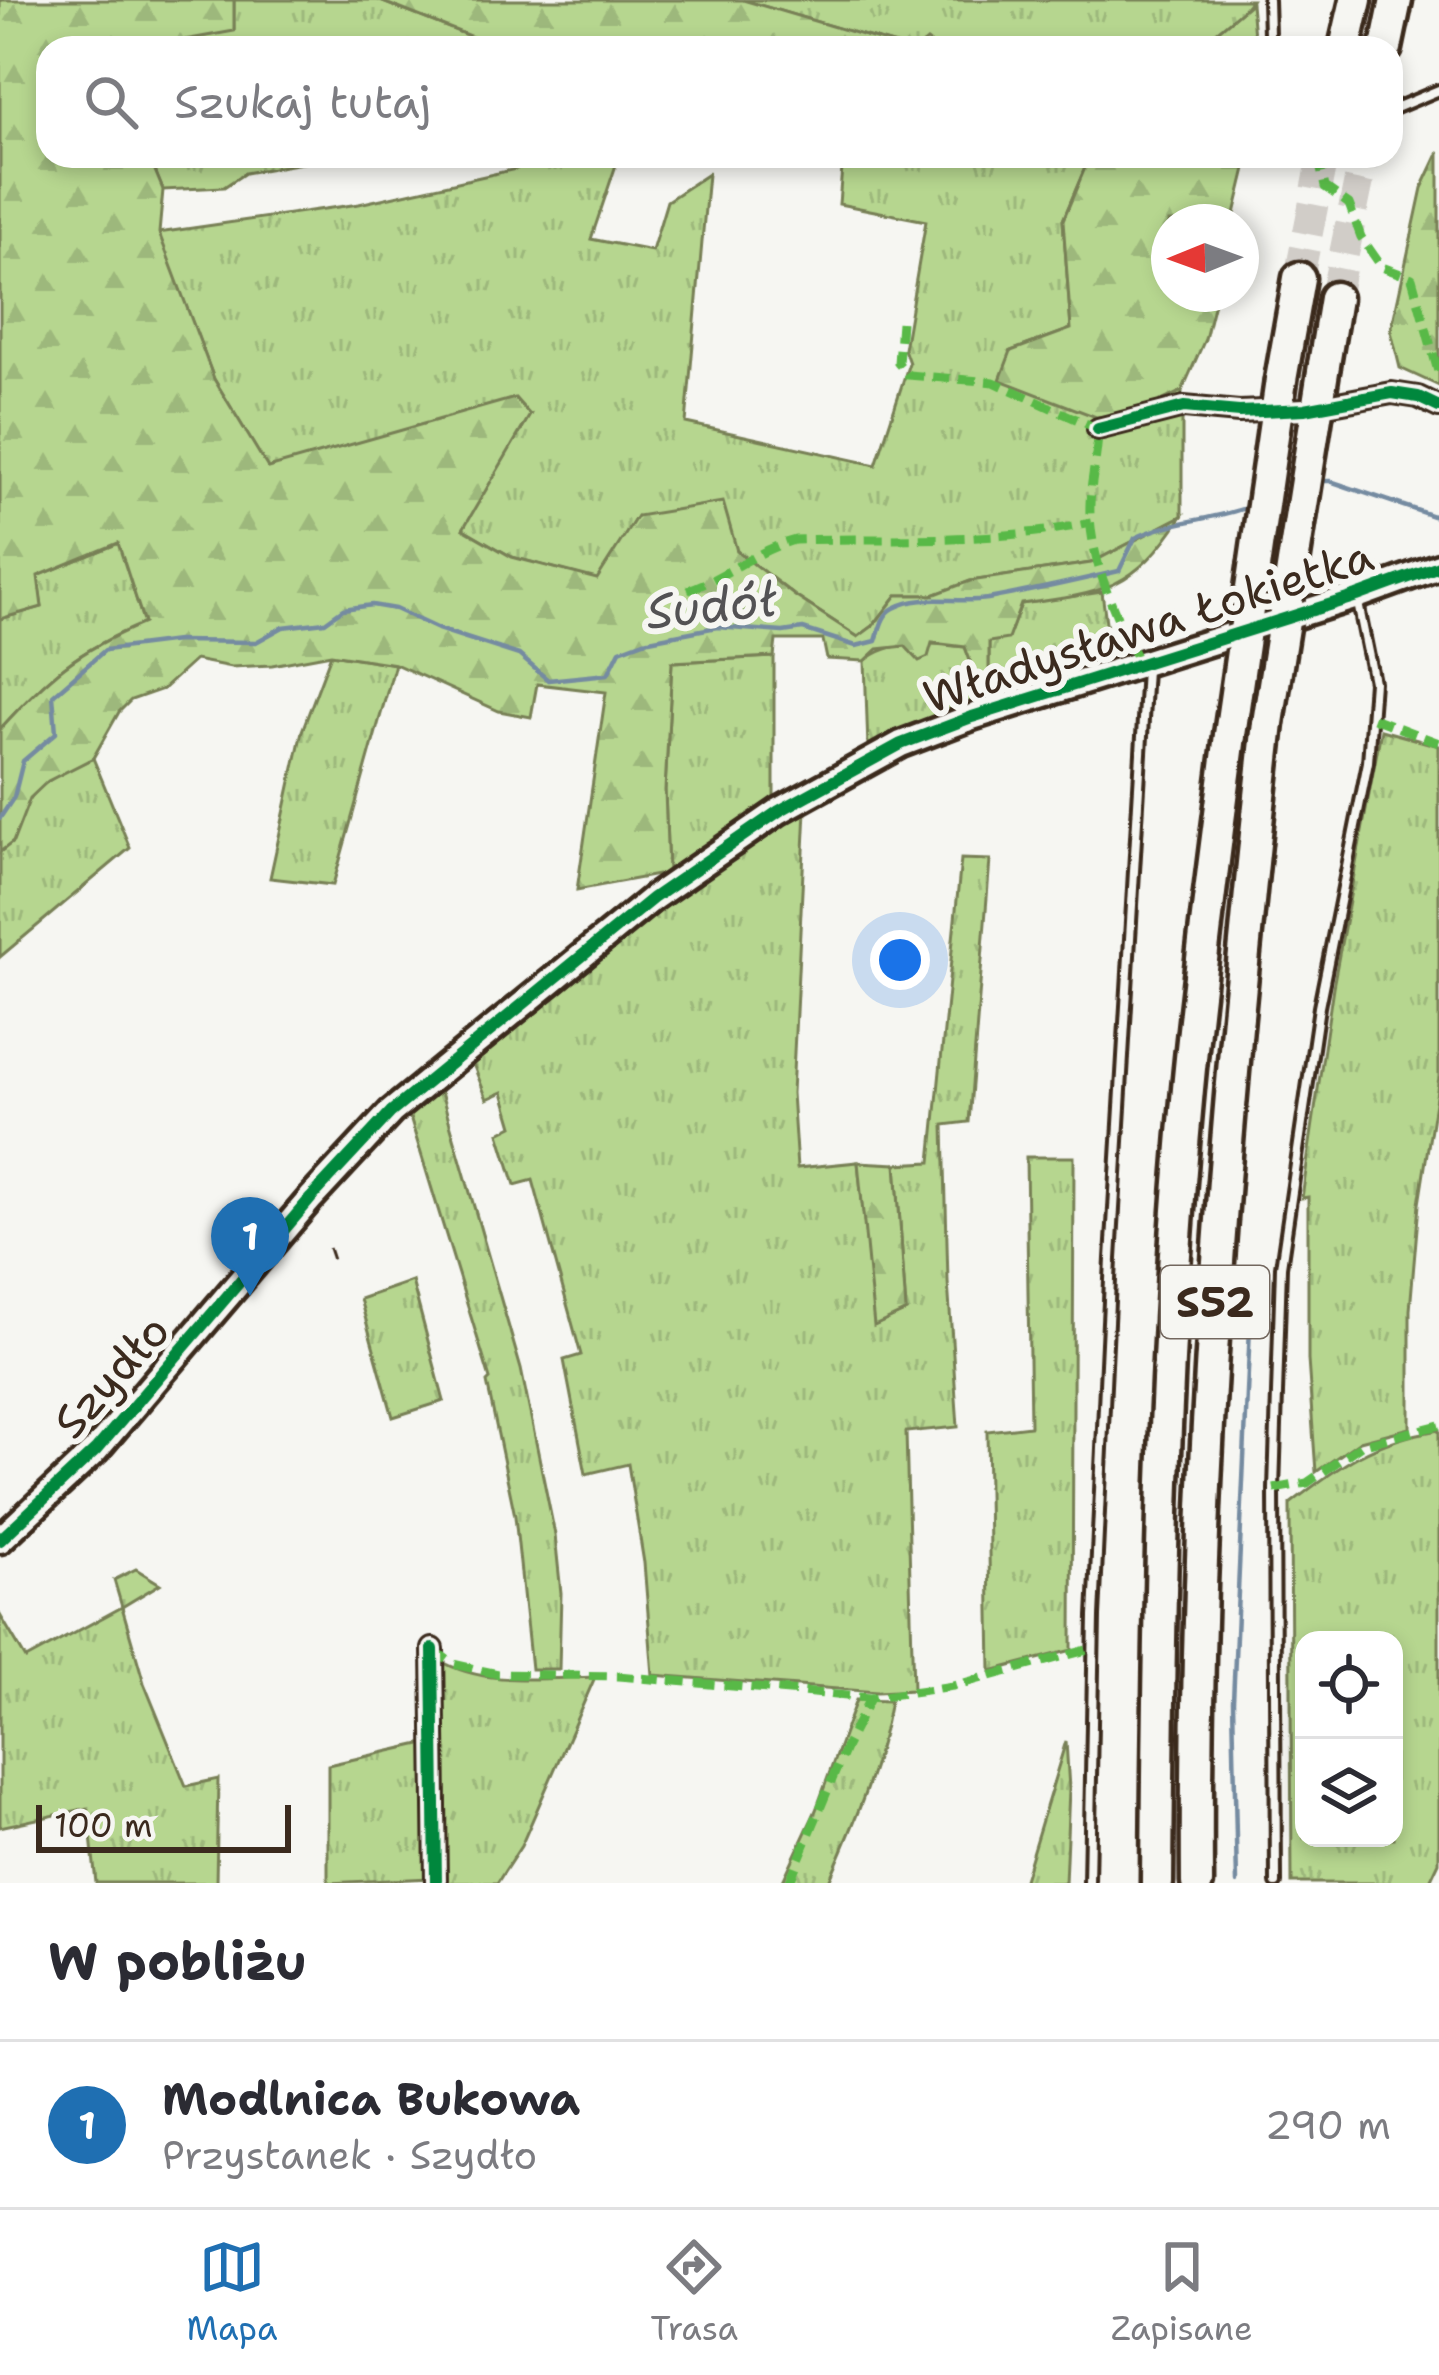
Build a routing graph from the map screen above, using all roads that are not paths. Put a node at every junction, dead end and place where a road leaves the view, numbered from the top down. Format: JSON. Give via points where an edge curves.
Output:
{"nodes":[{"id":1,"x":1268,"y":0,"type":"edge"},
{"id":2,"x":1356,"y":0,"type":"edge"},
{"id":3,"x":1396,"y":0,"type":"edge"},
{"id":4,"x":1270,"y":36,"type":"edge"},
{"id":5,"x":1348,"y":36,"type":"edge"},
{"id":6,"x":1388,"y":36,"type":"edge"},
{"id":7,"x":1439,"y":90,"type":"edge"},
{"id":8,"x":1403,"y":106,"type":"edge"},
{"id":9,"x":1299,"y":278,"type":"tunnel mouth"},
{"id":10,"x":1335,"y":298,"type":"tunnel mouth"},
{"id":11,"x":1439,"y":407,"type":"edge"},
{"id":12,"x":1098,"y":429,"type":"dead end"},
{"id":13,"x":1439,"y":566,"type":"edge"},
{"id":14,"x":1357,"y":596,"type":"junction"},
{"id":15,"x":1146,"y":662,"type":"junction"},
{"id":16,"x":314,"y":1196,"type":"joint"},
{"id":17,"x":0,"y":1540,"type":"edge"},
{"id":18,"x":433,"y":1649,"type":"dead end"},
{"id":19,"x":436,"y":1883,"type":"edge"},
{"id":20,"x":1089,"y":1883,"type":"edge"},
{"id":21,"x":1157,"y":1883,"type":"edge"},
{"id":22,"x":1197,"y":1883,"type":"edge"},
{"id":23,"x":1276,"y":1883,"type":"edge"}],
"edges":[{"from":1,"to":4,"type":"lane"},
{"from":2,"to":5,"type":"highway"},
{"from":3,"to":6,"type":"highway"},
{"from":7,"to":8,"type":"lane"},
{"from":9,"to":21,"type":"highway","number":"S52","bridge":true,"via":[[1230,736],[1188,1090],[1159,1604]]},
{"from":10,"to":22,"type":"highway","number":"S52","bridge":true,"via":[[1247,910],[1216,1278]]},
{"from":11,"to":12,"type":"street","via":[[1392,393],[1305,410],[1184,407]]},
{"from":13,"to":14,"type":"street","name":"Władysława Łokietka"},
{"from":14,"to":15,"type":"street","name":"Władysława Łokietka"},
{"from":14,"to":23,"type":"lane","via":[[1374,682],[1369,762],[1319,1007],[1281,1267]]},
{"from":15,"to":16,"type":"street","name":"Władysława Łokietka","via":[[902,744],[779,811],[513,1009],[391,1112]]},
{"from":15,"to":20,"type":"lane","via":[[1104,1402]]},
{"from":16,"to":17,"type":"street","name":"Szydło","via":[[96,1450]]},
{"from":18,"to":19,"type":"street"}]}
